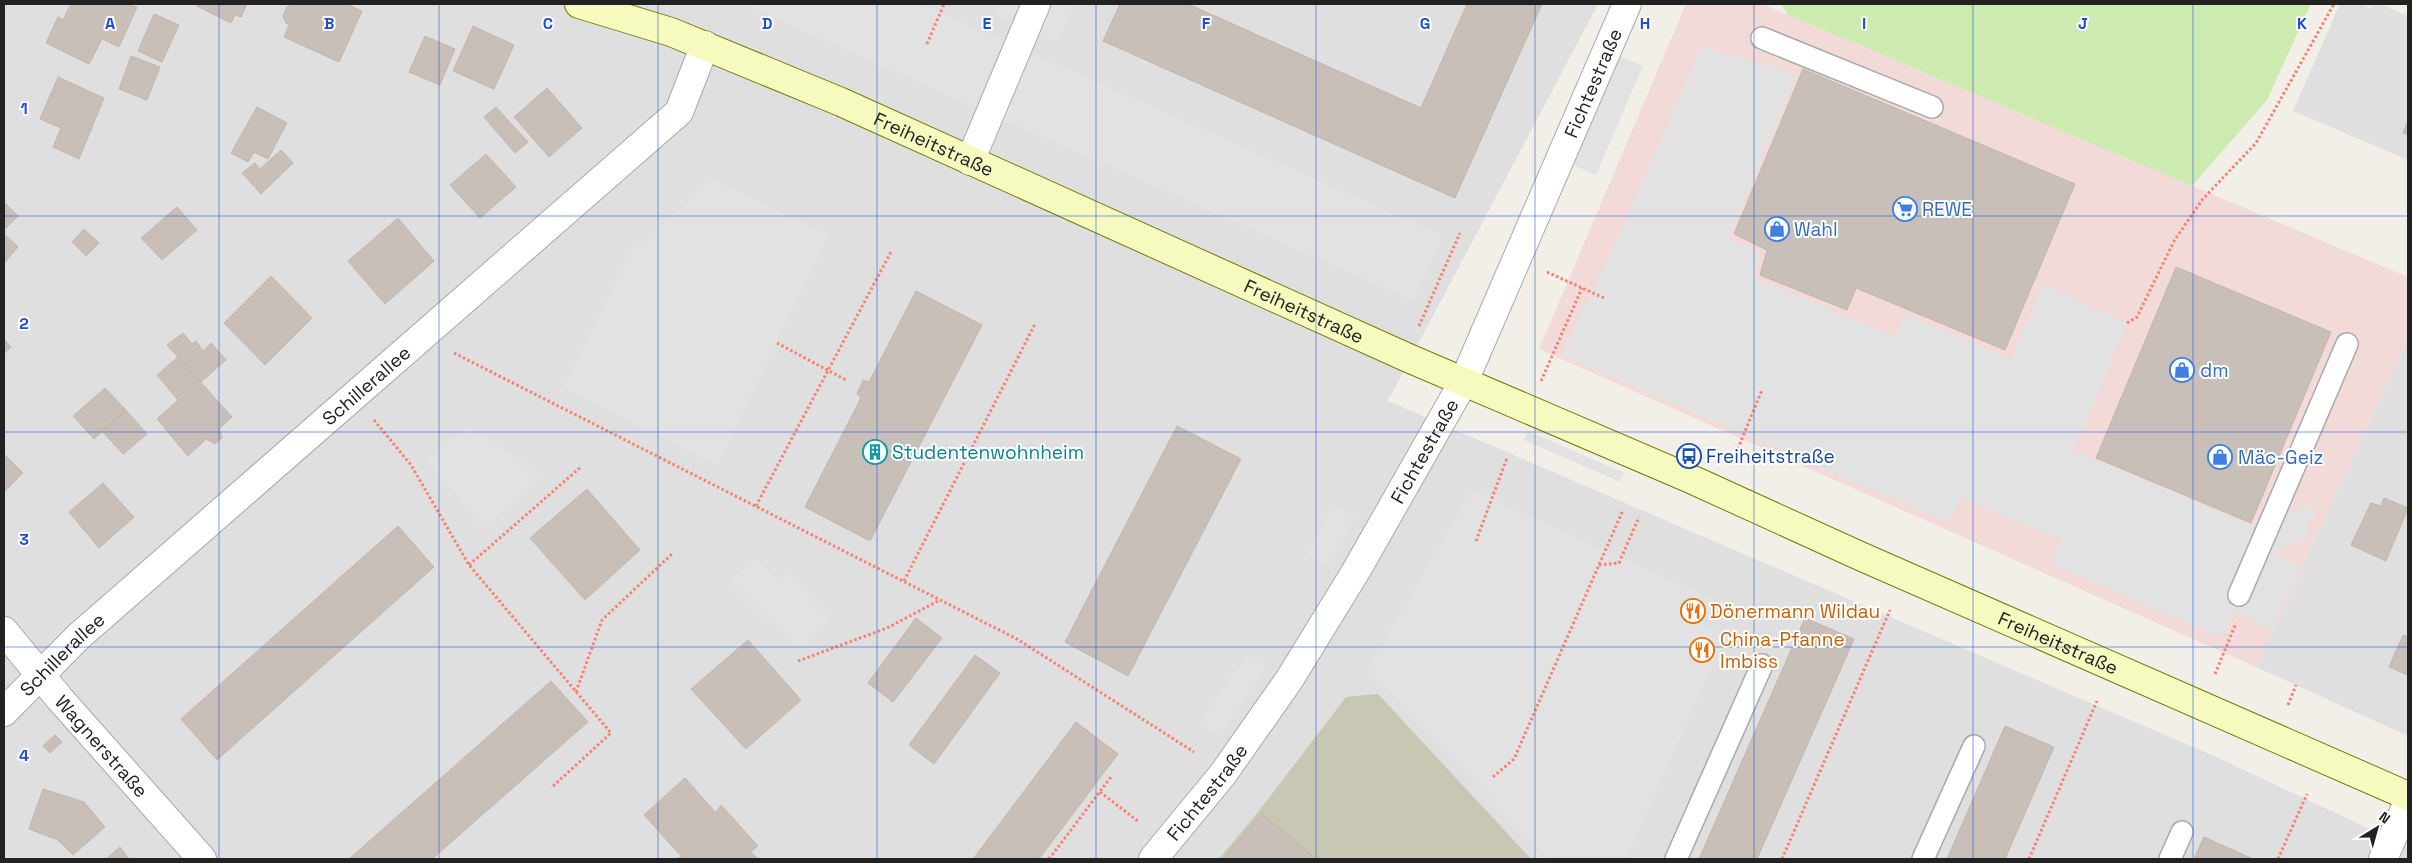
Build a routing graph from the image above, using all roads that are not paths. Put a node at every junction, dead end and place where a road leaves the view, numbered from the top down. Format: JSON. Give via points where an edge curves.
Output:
{"nodes":[{"id":1,"x":579,"y":4,"type":"edge"},
{"id":2,"x":1036,"y":4,"type":"edge"},
{"id":3,"x":1627,"y":4,"type":"edge"},
{"id":4,"x":1762,"y":38,"type":"dead end"},
{"id":5,"x":705,"y":45,"type":"junction"},
{"id":6,"x":1932,"y":107,"type":"dead end"},
{"id":7,"x":970,"y":161,"type":"junction"},
{"id":8,"x":2347,"y":344,"type":"dead end"},
{"id":9,"x":1464,"y":381,"type":"junction"},
{"id":10,"x":2239,"y":605,"type":"road end"},
{"id":11,"x":4,"y":631,"type":"edge"},
{"id":12,"x":1762,"y":665,"type":"dead end"},
{"id":13,"x":40,"y":674,"type":"junction"},
{"id":14,"x":4,"y":712,"type":"edge"},
{"id":15,"x":1974,"y":746,"type":"dead end"},
{"id":16,"x":2408,"y":796,"type":"edge"},
{"id":17,"x":2408,"y":802,"type":"edge"},
{"id":18,"x":2182,"y":832,"type":"dead end"},
{"id":19,"x":202,"y":859,"type":"edge"},
{"id":20,"x":1153,"y":859,"type":"edge"},
{"id":21,"x":1676,"y":859,"type":"edge"},
{"id":22,"x":1923,"y":859,"type":"edge"},
{"id":23,"x":2170,"y":859,"type":"edge"},
{"id":24,"x":2383,"y":859,"type":"edge"}],
"edges":[{"from":1,"to":5,"type":"street","name":"Freiheitstraße"},
{"from":2,"to":7,"type":"street"},
{"from":3,"to":9,"type":"street","name":"Fichtestraße"},
{"from":4,"to":6,"type":"lane"},
{"from":5,"to":7,"type":"street","name":"Freiheitstraße"},
{"from":5,"to":13,"type":"street","name":"Schillerallee","via":[[679,112]]},
{"from":7,"to":9,"type":"street","name":"Freiheitstraße"},
{"from":8,"to":10,"type":"lane"},
{"from":9,"to":16,"type":"street","name":"Freiheitstraße"},
{"from":9,"to":20,"type":"street","name":"Fichtestraße","via":[[1356,571],[1289,680],[1223,774]]},
{"from":11,"to":13,"type":"street","name":"Wagnerstraße"},
{"from":12,"to":21,"type":"lane"},
{"from":13,"to":14,"type":"street","name":"Schillerallee"},
{"from":13,"to":19,"type":"street","name":"Wagnerstraße"},
{"from":15,"to":22,"type":"lane"},
{"from":17,"to":24,"type":"street"},
{"from":18,"to":23,"type":"lane"}]}
